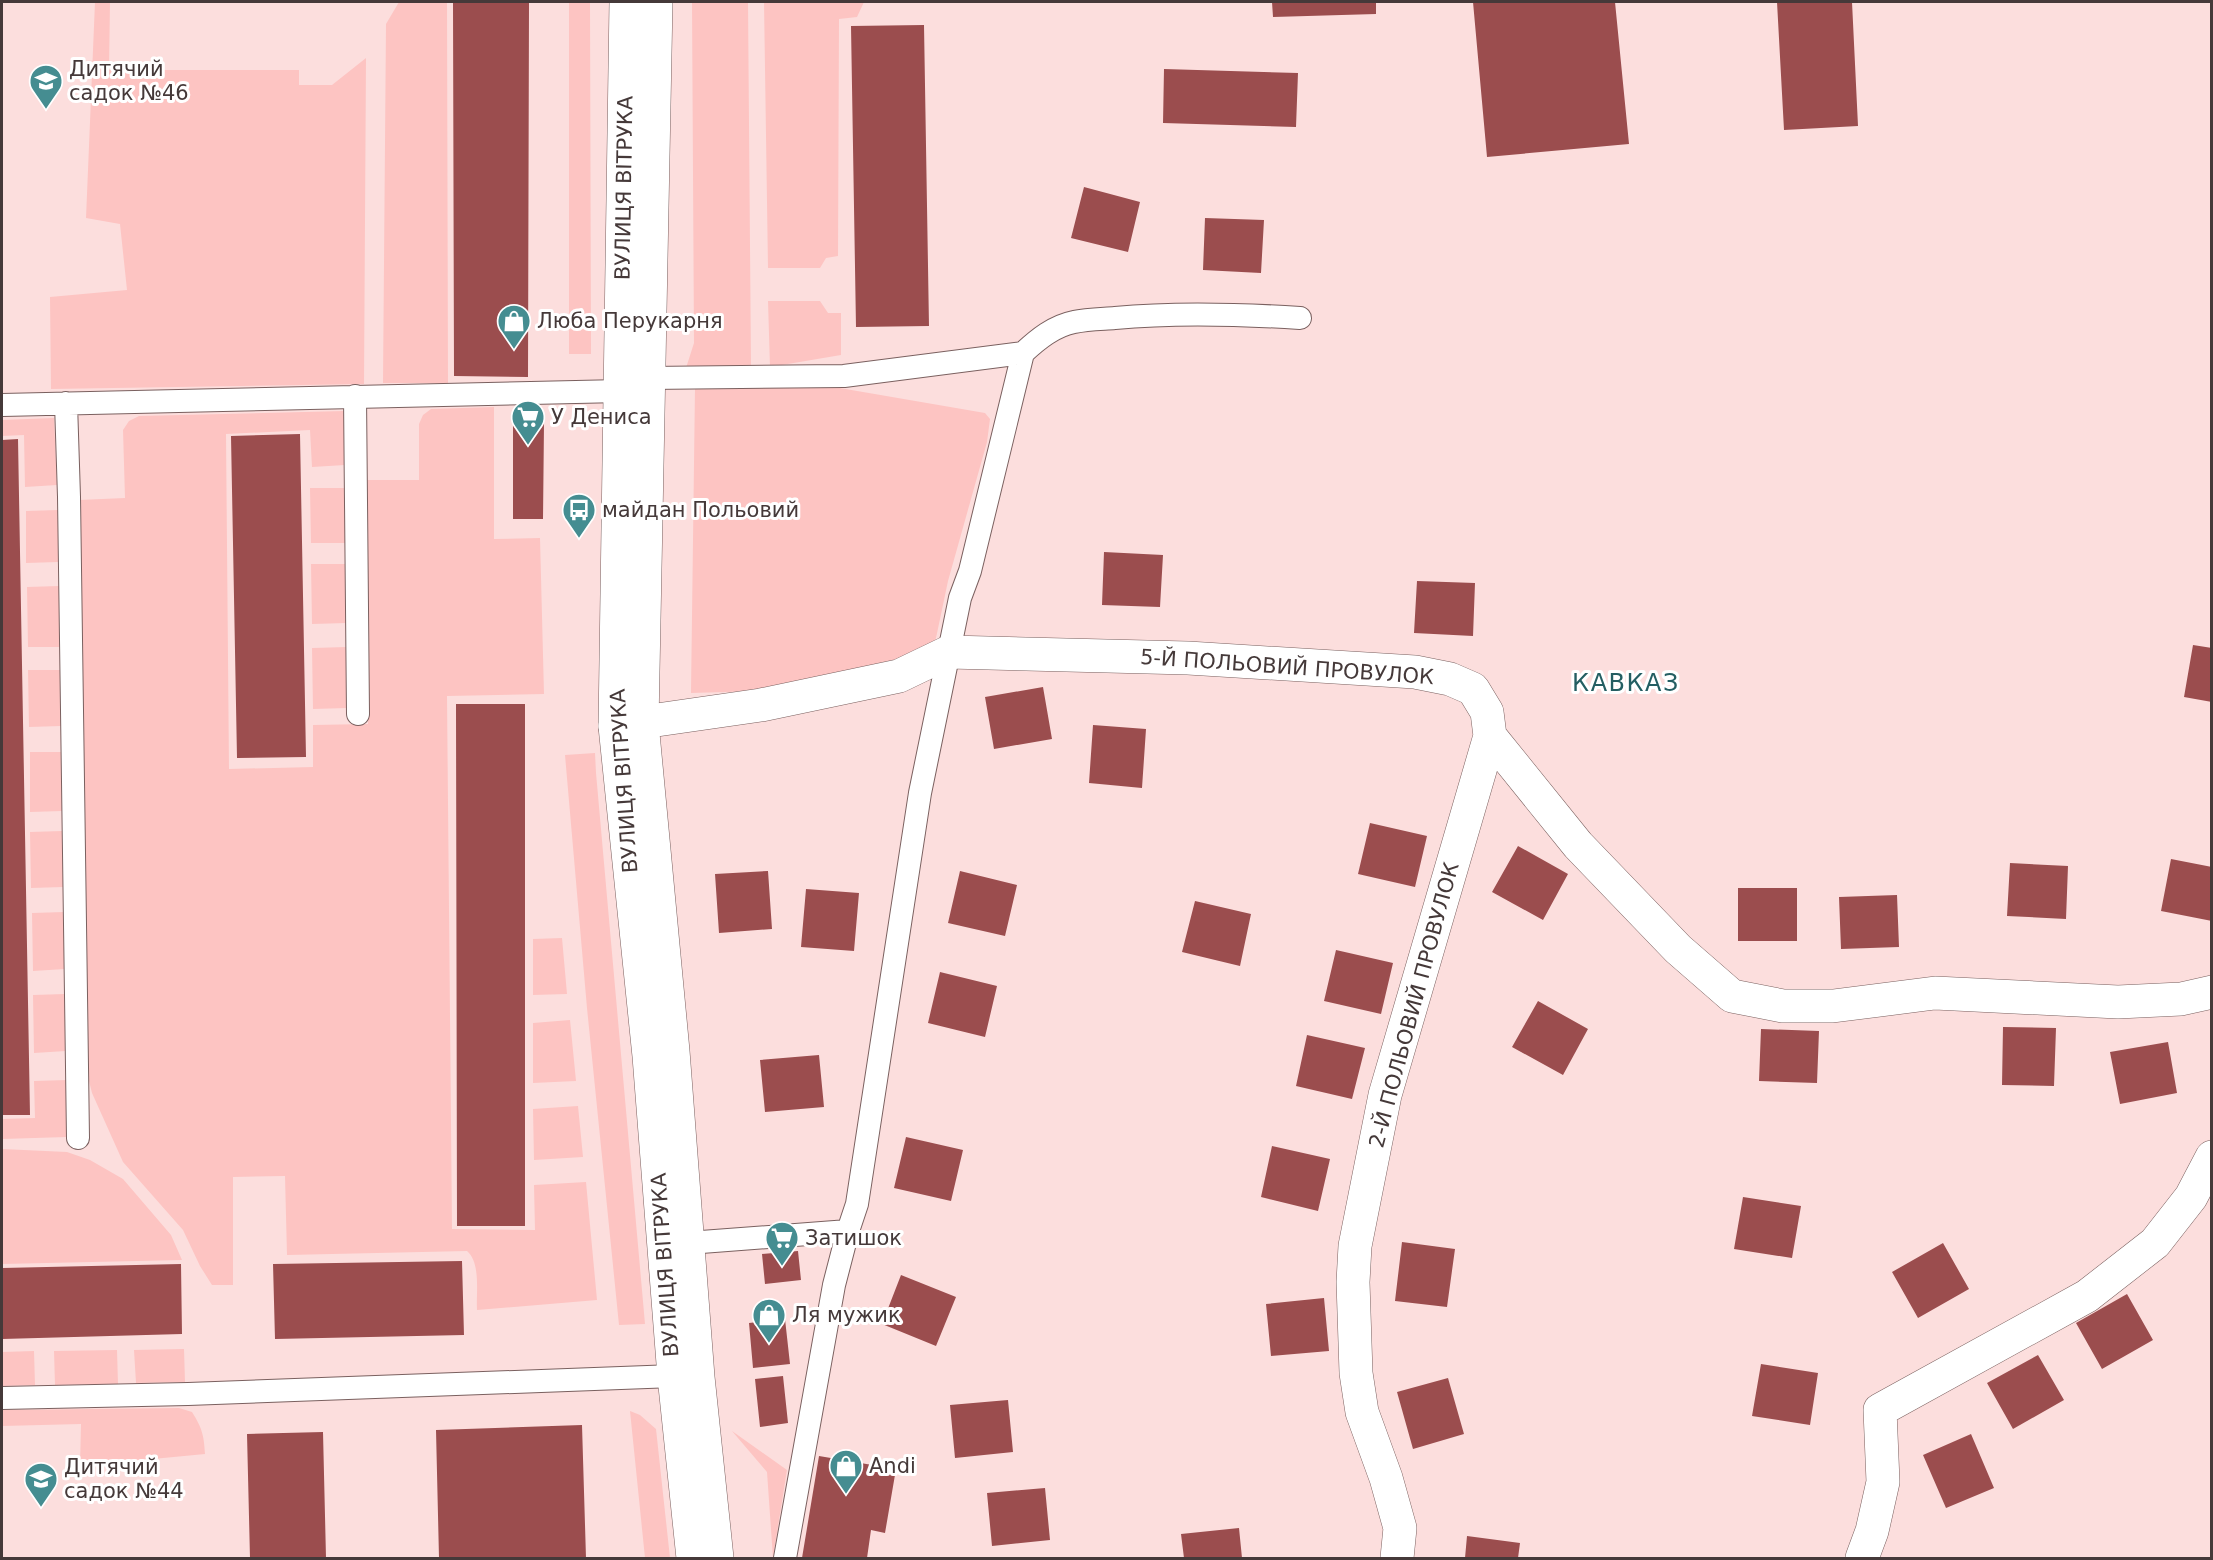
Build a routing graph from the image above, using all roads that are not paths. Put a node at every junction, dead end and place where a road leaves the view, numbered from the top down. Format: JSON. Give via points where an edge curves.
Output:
{"nodes":[{"id":1,"x":626,"y":2,"type":"edge"},
{"id":2,"x":656,"y":2,"type":"edge"},
{"id":3,"x":1300,"y":318,"type":"dead end"},
{"id":4,"x":1023,"y":352,"type":"junction"},
{"id":5,"x":635,"y":385,"type":"junction"},
{"id":6,"x":356,"y":396,"type":"junction"},
{"id":7,"x":66,"y":403,"type":"junction"},
{"id":8,"x":2,"y":405,"type":"edge"},
{"id":9,"x":949,"y":652,"type":"junction"},
{"id":10,"x":358,"y":714,"type":"dead end"},
{"id":11,"x":628,"y":724,"type":"junction"},
{"id":12,"x":1490,"y":736,"type":"junction"},
{"id":13,"x":2211,"y":992,"type":"edge"},
{"id":14,"x":78,"y":1138,"type":"dead end"},
{"id":15,"x":2211,"y":1157,"type":"edge"},
{"id":16,"x":848,"y":1231,"type":"junction"},
{"id":17,"x":688,"y":1244,"type":"junction"},
{"id":18,"x":674,"y":1376,"type":"junction"},
{"id":19,"x":2,"y":1398,"type":"edge"},
{"id":20,"x":693,"y":1558,"type":"edge"},
{"id":21,"x":717,"y":1558,"type":"edge"},
{"id":22,"x":785,"y":1558,"type":"edge"},
{"id":23,"x":1397,"y":1558,"type":"edge"},
{"id":24,"x":1862,"y":1558,"type":"edge"}],
"edges":[{"from":1,"to":5,"type":"street","name":"ВУЛИЦЯ ВІТРУКА"},
{"from":2,"to":5,"type":"street","name":"ВУЛИЦЯ ВІТРУКА"},
{"from":3,"to":4,"type":"lane","via":[[1145,315],[1073,322],[1038,339]]},
{"from":4,"to":5,"type":"lane","via":[[844,376]]},
{"from":4,"to":9,"type":"lane"},
{"from":5,"to":6,"type":"lane"},
{"from":5,"to":11,"type":"street","name":"ВУЛИЦЯ ВІТРУКА"},
{"from":6,"to":7,"type":"lane"},
{"from":6,"to":10,"type":"lane"},
{"from":7,"to":8,"type":"lane"},
{"from":7,"to":14,"type":"lane"},
{"from":9,"to":11,"type":"street","name":"5-Й ПОЛЬОВИЙ ПРОВУЛОК","via":[[899,676],[761,705]]},
{"from":9,"to":12,"type":"street","name":"5-Й ПОЛЬОВИЙ ПРОВУЛОК","via":[[1188,658],[1414,672],[1450,679],[1473,689],[1487,712]]},
{"from":9,"to":16,"type":"lane","via":[[920,793],[857,1204]]},
{"from":11,"to":17,"type":"street","name":"ВУЛИЦЯ ВІТРУКА","via":[[673,1051]]},
{"from":11,"to":18,"type":"street","name":"ВУЛИЦЯ ВІТРУКА"},
{"from":12,"to":13,"type":"street","name":"5-Й ПОЛЬОВИЙ ПРОВУЛОК","via":[[1593,861],[1678,949],[1732,996],[1783,1006],[1833,1006],[1935,993],[2118,1002],[2181,999]]},
{"from":12,"to":23,"type":"street","name":"2-Й ПОЛЬОВИЙ ПРОВУЛОК","via":[[1385,1095],[1355,1246],[1356,1372],[1362,1412],[1400,1528]]},
{"from":15,"to":24,"type":"street","via":[[2191,1197],[2156,1243],[2087,1296],[1880,1410],[1883,1482]]},
{"from":16,"to":17,"type":"lane"},
{"from":16,"to":22,"type":"lane","via":[[834,1284]]},
{"from":17,"to":21,"type":"street","name":"ВУЛИЦЯ ВІТРУКА"},
{"from":18,"to":19,"type":"lane"},
{"from":18,"to":20,"type":"street","name":"ВУЛИЦЯ ВІТРУКА"}]}
